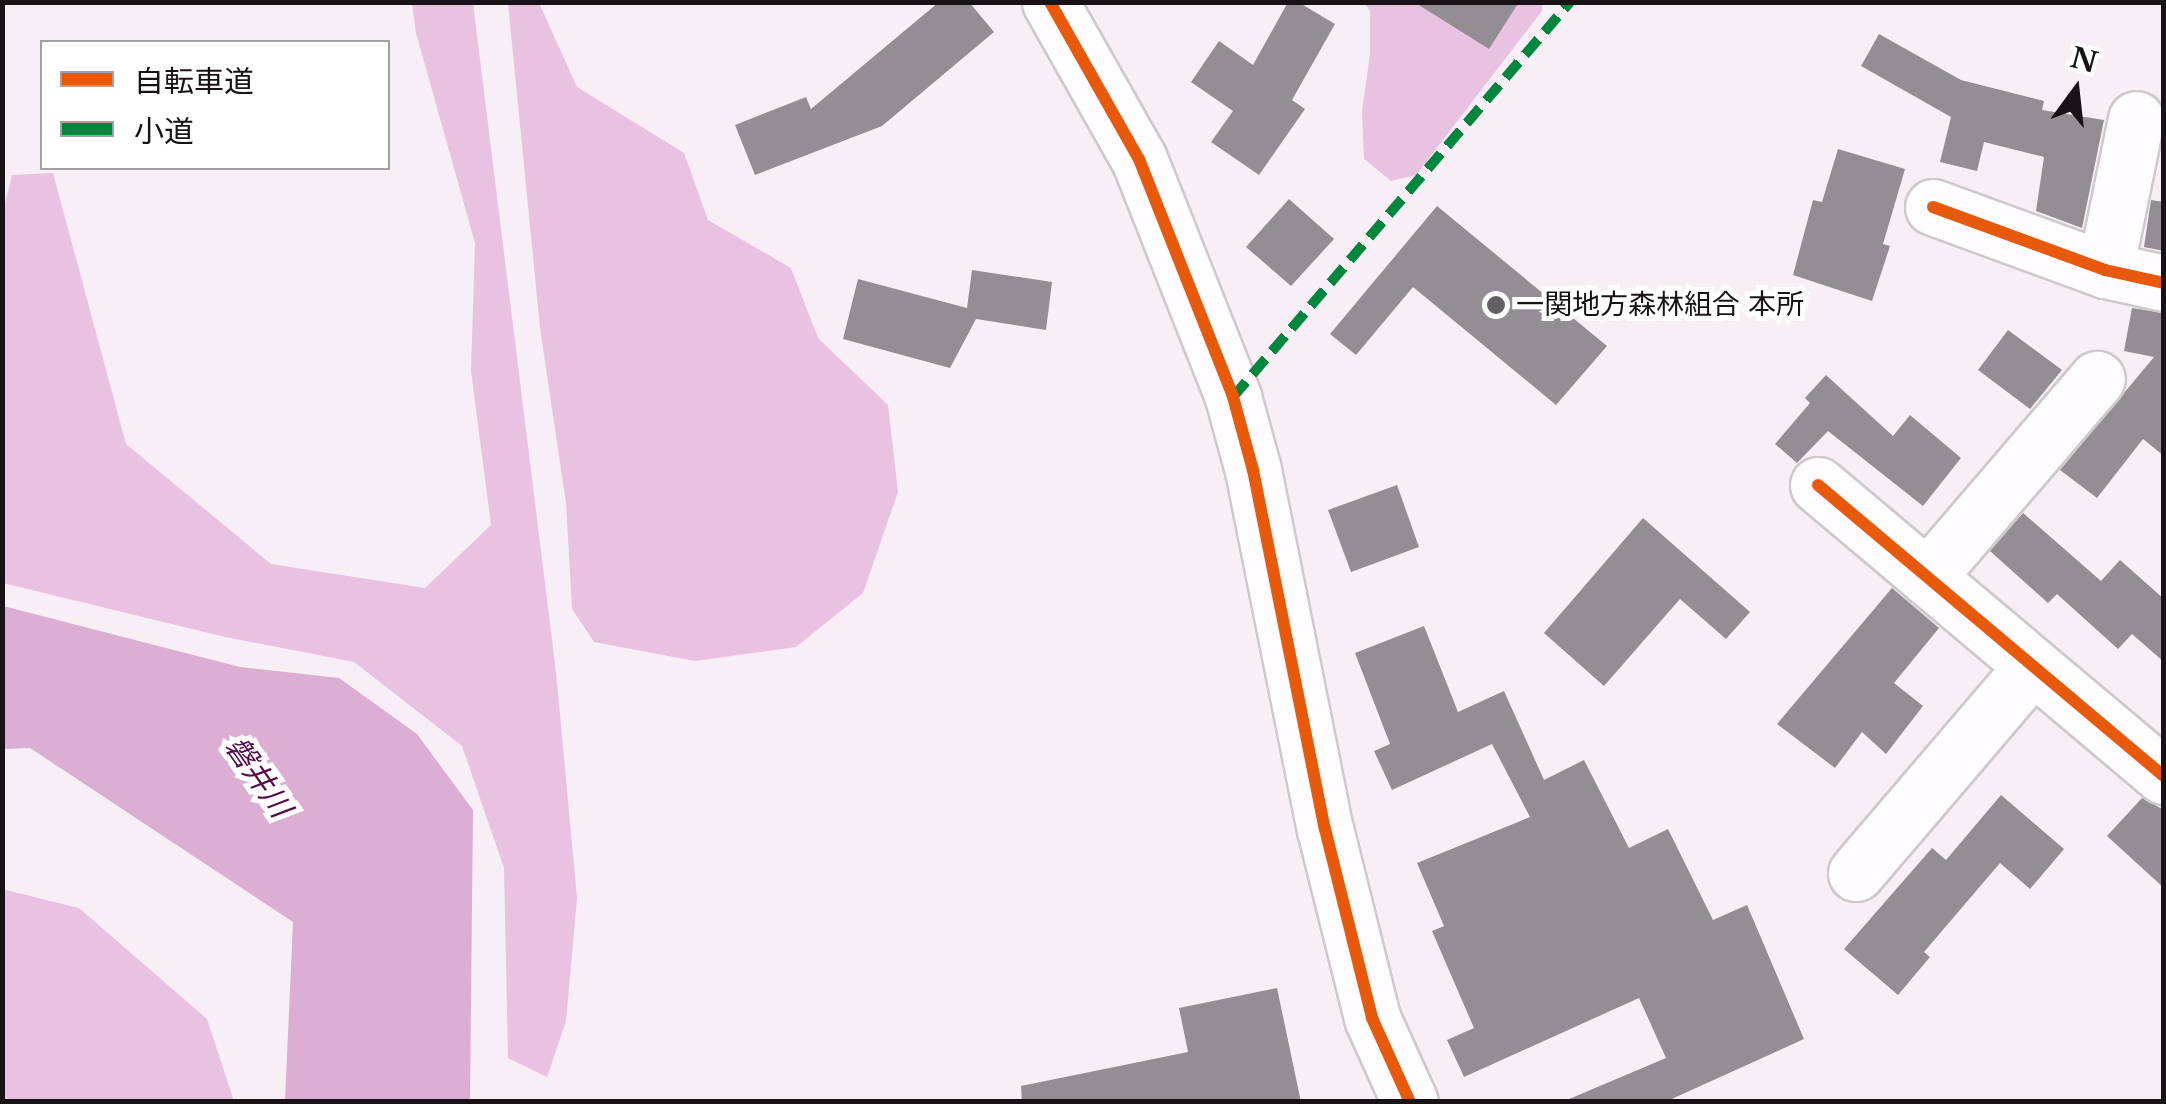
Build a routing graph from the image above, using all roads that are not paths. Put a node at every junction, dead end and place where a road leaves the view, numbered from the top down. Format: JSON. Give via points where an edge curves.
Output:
{"nodes":[{"id":1,"x":1050,"y":2,"type":"edge"},
{"id":2,"x":2136,"y":119,"type":"dead end"},
{"id":3,"x":1934,"y":207,"type":"dead end"},
{"id":4,"x":2105,"y":270,"type":"junction"},
{"id":5,"x":2164,"y":282,"type":"edge"},
{"id":6,"x":2097,"y":379,"type":"dead end"},
{"id":7,"x":1818,"y":485,"type":"dead end"},
{"id":8,"x":1927,"y":577,"type":"junction"},
{"id":9,"x":2034,"y":666,"type":"junction"},
{"id":10,"x":2164,"y":776,"type":"edge"},
{"id":11,"x":1856,"y":874,"type":"dead end"},
{"id":12,"x":1410,"y":1102,"type":"edge"}],
"edges":[{"from":1,"to":12,"type":"street","via":[[1139,159],[1233,396],[1367,999]]},
{"from":2,"to":4,"type":"street"},
{"from":3,"to":4,"type":"street"},
{"from":4,"to":5,"type":"street"},
{"from":6,"to":8,"type":"street"},
{"from":7,"to":8,"type":"street"},
{"from":8,"to":9,"type":"street"},
{"from":9,"to":10,"type":"street"},
{"from":9,"to":11,"type":"street"}]}
